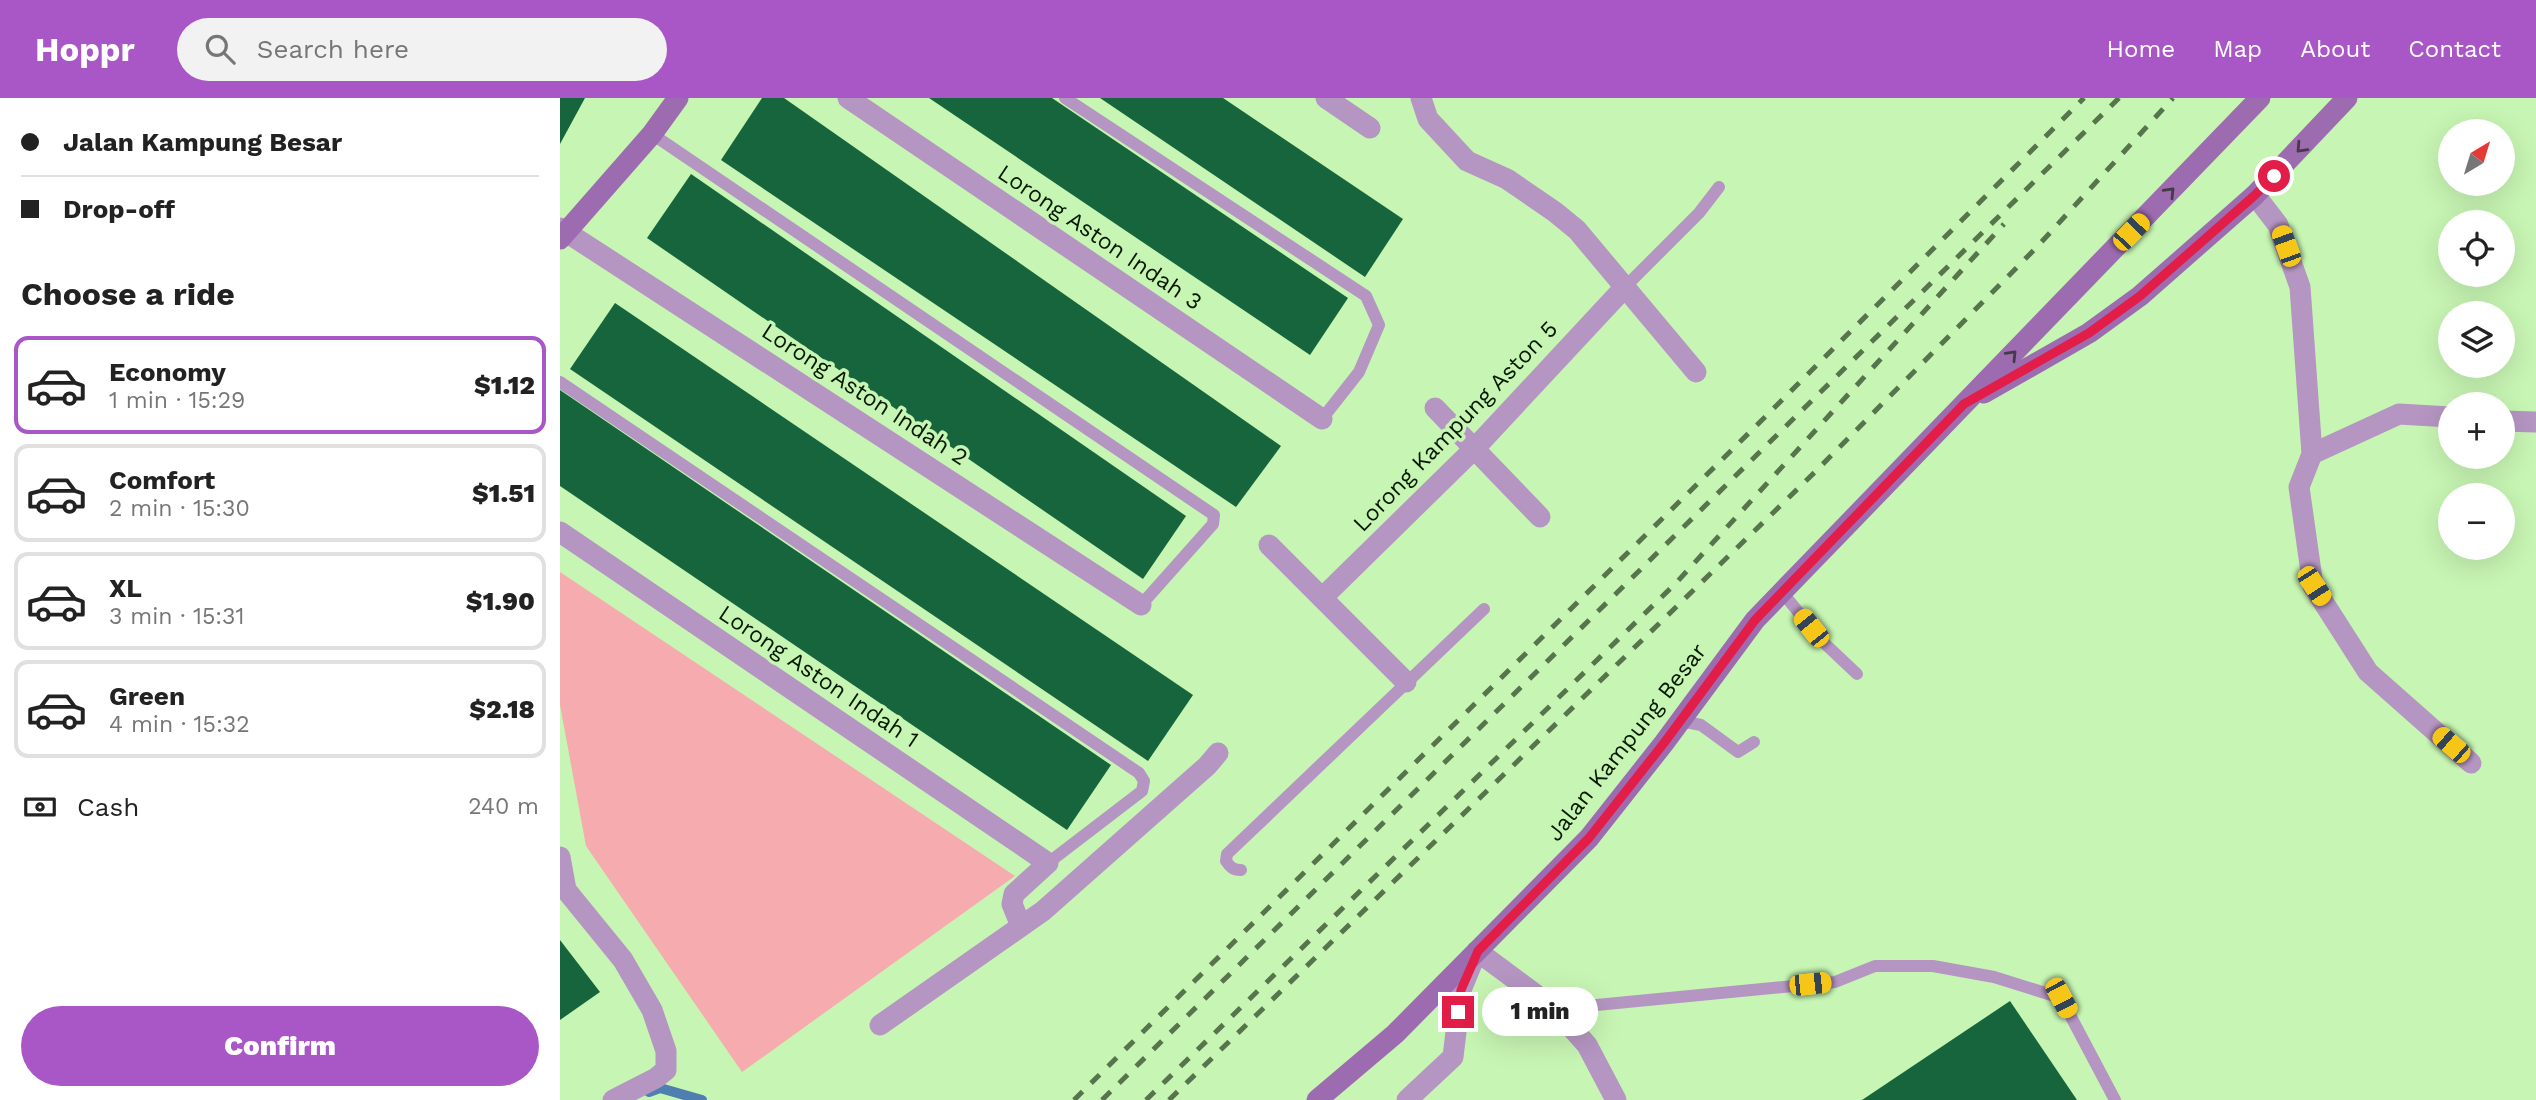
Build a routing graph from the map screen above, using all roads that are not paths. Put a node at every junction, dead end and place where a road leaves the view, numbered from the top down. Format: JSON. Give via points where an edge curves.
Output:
{"nodes":[{"id":1,"x":678,"y":98,"type":"edge"},
{"id":2,"x":848,"y":98,"type":"edge"},
{"id":3,"x":1065,"y":98,"type":"edge"},
{"id":4,"x":1326,"y":98,"type":"edge"},
{"id":5,"x":1421,"y":98,"type":"edge"},
{"id":6,"x":2260,"y":98,"type":"edge"},
{"id":7,"x":2347,"y":98,"type":"edge"},
{"id":8,"x":1370,"y":128,"type":"dead end"},
{"id":9,"x":652,"y":134,"type":"junction"},
{"id":10,"x":1719,"y":187,"type":"dead end"},
{"id":11,"x":2255,"y":195,"type":"junction"},
{"id":12,"x":562,"y":233,"type":"edge"},
{"id":13,"x":1624,"y":288,"type":"junction"},
{"id":14,"x":1696,"y":372,"type":"dead end"},
{"id":15,"x":560,"y":382,"type":"edge"},
{"id":16,"x":1964,"y":404,"type":"junction"},
{"id":17,"x":1435,"y":408,"type":"dead end"},
{"id":18,"x":2438,"y":416,"type":"edge"},
{"id":19,"x":1322,"y":419,"type":"joint"},
{"id":20,"x":2515,"y":421,"type":"edge"},
{"id":21,"x":2536,"y":422,"type":"edge"},
{"id":22,"x":1475,"y":448,"type":"junction"},
{"id":23,"x":2312,"y":454,"type":"junction"},
{"id":24,"x":1539,"y":517,"type":"dead end"},
{"id":25,"x":560,"y":531,"type":"edge"},
{"id":26,"x":1269,"y":545,"type":"dead end"},
{"id":27,"x":1782,"y":592,"type":"junction"},
{"id":28,"x":1322,"y":598,"type":"junction"},
{"id":29,"x":1141,"y":605,"type":"joint"},
{"id":30,"x":1484,"y":609,"type":"dead end"},
{"id":31,"x":1857,"y":674,"type":"dead end"},
{"id":32,"x":1406,"y":682,"type":"junction"},
{"id":33,"x":1681,"y":721,"type":"junction"},
{"id":34,"x":1754,"y":742,"type":"dead end"},
{"id":35,"x":1218,"y":752,"type":"dead end"},
{"id":36,"x":2471,"y":763,"type":"dead end"},
{"id":37,"x":560,"y":857,"type":"edge"},
{"id":38,"x":1048,"y":863,"type":"junction"},
{"id":39,"x":1241,"y":870,"type":"dead end"},
{"id":40,"x":1021,"y":926,"type":"junction"},
{"id":41,"x":1478,"y":951,"type":"junction"},
{"id":42,"x":1555,"y":1009,"type":"junction"},
{"id":43,"x":880,"y":1025,"type":"dead end"},
{"id":44,"x":613,"y":1100,"type":"edge"},
{"id":45,"x":1317,"y":1100,"type":"edge"},
{"id":46,"x":1407,"y":1100,"type":"edge"},
{"id":47,"x":1616,"y":1100,"type":"edge"},
{"id":48,"x":2115,"y":1100,"type":"edge"}],
"edges":[{"from":1,"to":9,"type":"street"},
{"from":2,"to":19,"type":"street","name":"Lorong Aston Indah 3"},
{"from":3,"to":19,"type":"lane","via":[[1366,296],[1378,326],[1359,372]]},
{"from":4,"to":8,"type":"street"},
{"from":5,"to":13,"type":"street","via":[[1428,119],[1467,161],[1507,179],[1555,212],[1577,230]]},
{"from":16,"to":6,"type":"street","name":"Jalan Kampung Besar","one_way":true},
{"from":7,"to":11,"type":"street","name":"Jalan Kampung Besar","one_way":true},
{"from":9,"to":12,"type":"street"},
{"from":9,"to":29,"type":"lane","via":[[1214,515],[1213,524]]},
{"from":10,"to":13,"type":"lane"},
{"from":11,"to":16,"type":"street","name":"Jalan Kampung Besar","via":[[2140,296],[2089,333]]},
{"from":11,"to":23,"type":"street","via":[[2278,225],[2300,287]]},
{"from":12,"to":29,"type":"street","name":"Lorong Aston Indah 2"},
{"from":13,"to":14,"type":"street"},
{"from":13,"to":22,"type":"street","name":"Lorong Kampung Aston 5"},
{"from":15,"to":38,"type":"lane","via":[[1139,773],[1142,791]]},
{"from":16,"to":27,"type":"street","name":"Jalan Kampung Besar"},
{"from":17,"to":22,"type":"street"},
{"from":18,"to":23,"type":"street","via":[[2399,414]]},
{"from":20,"to":21,"type":"street"},
{"from":22,"to":24,"type":"street"},
{"from":22,"to":28,"type":"street","name":"Lorong Kampung Aston 5"},
{"from":23,"to":36,"type":"street","via":[[2299,487],[2314,586],[2368,672]]},
{"from":25,"to":38,"type":"street","name":"Lorong Aston Indah 1"},
{"from":26,"to":28,"type":"street"},
{"from":27,"to":31,"type":"lane","via":[[1821,640]]},
{"from":27,"to":33,"type":"street","name":"Jalan Kampung Besar","via":[[1755,620]]},
{"from":28,"to":32,"type":"street"},
{"from":30,"to":32,"type":"lane"},
{"from":32,"to":39,"type":"lane","via":[[1227,854],[1229,866]]},
{"from":33,"to":34,"type":"lane","via":[[1701,725],[1738,752]]},
{"from":33,"to":41,"type":"street","name":"Jalan Kampung Besar","via":[[1589,838]]},
{"from":35,"to":40,"type":"street"},
{"from":37,"to":44,"type":"street","via":[[566,890],[623,960],[652,1010],[666,1051],[666,1070]]},
{"from":38,"to":40,"type":"street","via":[[1014,894],[1012,904]]},
{"from":40,"to":43,"type":"street"},
{"from":41,"to":42,"type":"street"},
{"from":41,"to":45,"type":"street","name":"Jalan Kampung Besar","via":[[1395,1034]]},
{"from":41,"to":46,"type":"street","via":[[1461,990],[1453,1057]]},
{"from":42,"to":47,"type":"street","via":[[1587,1045]]},
{"from":42,"to":48,"type":"lane","via":[[1835,982],[1875,966],[1933,966],[1994,977],[2061,998]]}]}
